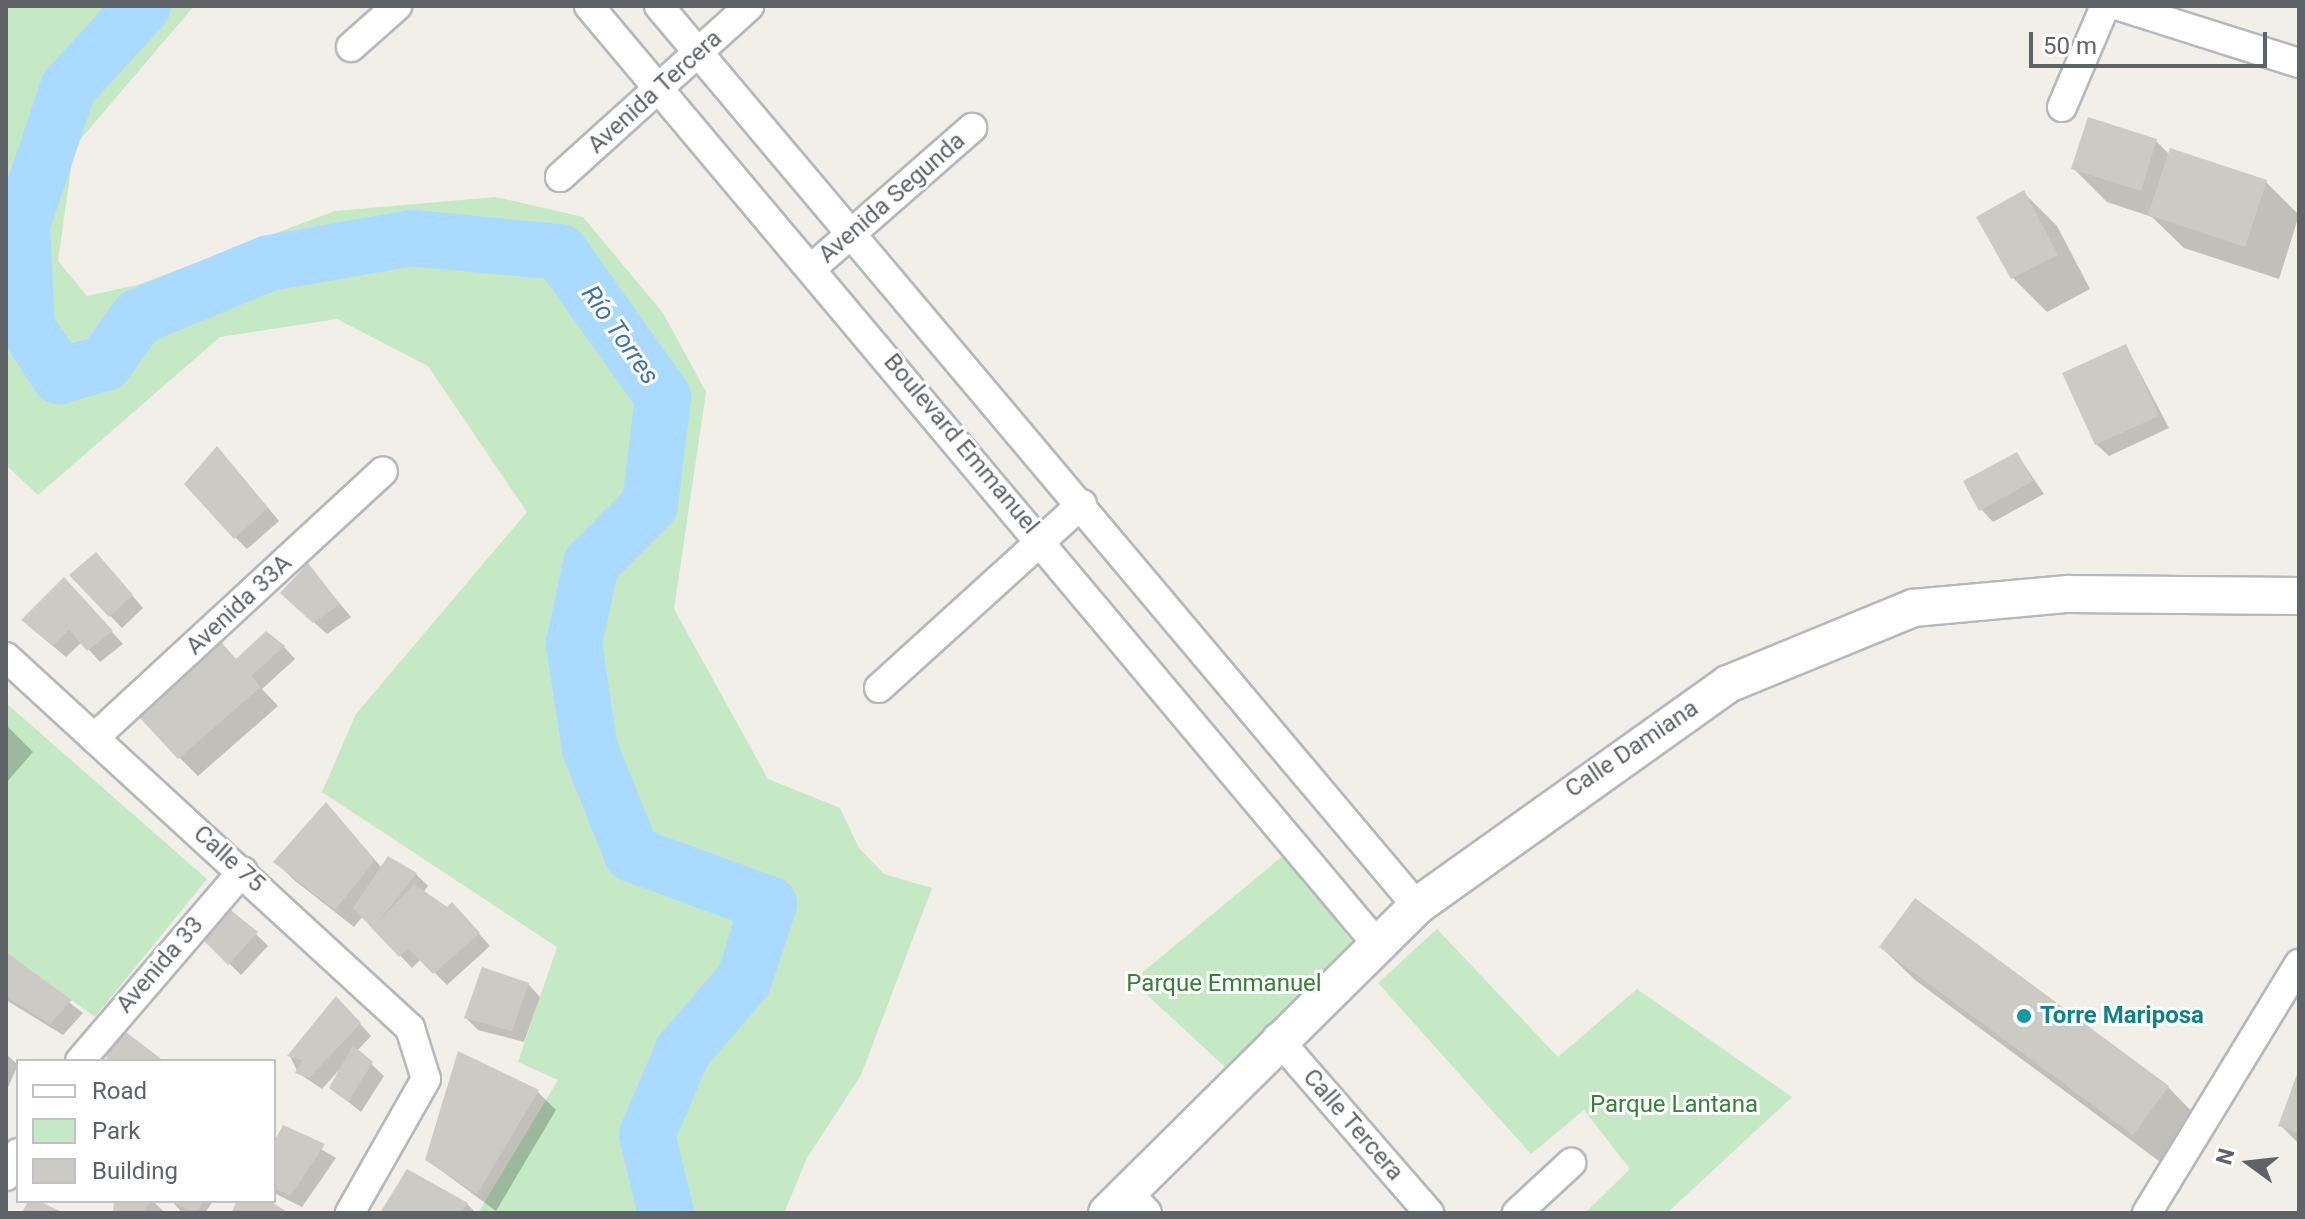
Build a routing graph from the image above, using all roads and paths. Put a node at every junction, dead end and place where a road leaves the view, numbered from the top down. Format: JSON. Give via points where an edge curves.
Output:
{"nodes":[{"id":1,"x":397,"y":6,"type":"edge"},
{"id":2,"x":589,"y":6,"type":"edge"},
{"id":3,"x":659,"y":6,"type":"edge"},
{"id":4,"x":749,"y":6,"type":"edge"},
{"id":5,"x":2105,"y":6,"type":"edge"},
{"id":6,"x":2119,"y":6,"type":"edge"},
{"id":7,"x":351,"y":47,"type":"dead end"},
{"id":8,"x":699,"y":53,"type":"junction"},
{"id":9,"x":2299,"y":63,"type":"edge"},
{"id":10,"x":659,"y":87,"type":"junction"},
{"id":11,"x":2062,"y":107,"type":"dead end"},
{"id":12,"x":972,"y":128,"type":"dead end"},
{"id":13,"x":560,"y":177,"type":"dead end"},
{"id":14,"x":852,"y":233,"type":"junction"},
{"id":15,"x":812,"y":268,"type":"junction"},
{"id":16,"x":383,"y":471,"type":"dead end"},
{"id":17,"x":1082,"y":504,"type":"junction"},
{"id":18,"x":1041,"y":539,"type":"junction"},
{"id":19,"x":2299,"y":596,"type":"edge"},
{"id":20,"x":6,"y":657,"type":"edge"},
{"id":21,"x":879,"y":688,"type":"dead end"},
{"id":22,"x":94,"y":738,"type":"junction"},
{"id":23,"x":243,"y":871,"type":"junction"},
{"id":24,"x":1417,"y":906,"type":"junction"},
{"id":25,"x":1376,"y":943,"type":"junction"},
{"id":26,"x":2299,"y":964,"type":"edge"},
{"id":27,"x":1277,"y":1038,"type":"junction"},
{"id":28,"x":82,"y":1059,"type":"edge"},
{"id":29,"x":16,"y":1157,"type":"edge"},
{"id":30,"x":1571,"y":1163,"type":"dead end"},
{"id":31,"x":6,"y":1176,"type":"edge"},
{"id":32,"x":1127,"y":1206,"type":"edge"},
{"id":33,"x":350,"y":1213,"type":"edge"},
{"id":34,"x":1429,"y":1213,"type":"edge"},
{"id":35,"x":1517,"y":1213,"type":"edge"},
{"id":36,"x":2147,"y":1213,"type":"edge"}],
"edges":[{"from":1,"to":7,"type":"street"},
{"from":2,"to":10,"type":"street","name":"Boulevard Emmanuel"},
{"from":3,"to":8,"type":"street"},
{"from":4,"to":8,"type":"street","name":"Avenida Tercera"},
{"from":5,"to":11,"type":"street"},
{"from":6,"to":9,"type":"street"},
{"from":8,"to":10,"type":"street","name":"Avenida Tercera"},
{"from":8,"to":14,"type":"street"},
{"from":10,"to":13,"type":"street","name":"Avenida Tercera"},
{"from":10,"to":15,"type":"street","name":"Boulevard Emmanuel"},
{"from":12,"to":14,"type":"street","name":"Avenida Segunda"},
{"from":14,"to":15,"type":"street","name":"Avenida Segunda"},
{"from":14,"to":17,"type":"street"},
{"from":15,"to":18,"type":"street","name":"Boulevard Emmanuel"},
{"from":16,"to":22,"type":"street","name":"Avenida 33A"},
{"from":17,"to":18,"type":"street"},
{"from":17,"to":24,"type":"street"},
{"from":18,"to":21,"type":"street"},
{"from":18,"to":25,"type":"street","name":"Boulevard Emmanuel"},
{"from":19,"to":24,"type":"street","name":"Calle Damiana","via":[[2068,594],[1913,608],[1728,684]]},
{"from":20,"to":22,"type":"street","name":"Calle 75"},
{"from":22,"to":23,"type":"street","name":"Calle 75"},
{"from":23,"to":28,"type":"street","name":"Avenida 33"},
{"from":23,"to":33,"type":"street","name":"Calle 75","via":[[410,1028],[426,1079]]},
{"from":24,"to":25,"type":"street","name":"Calle Damiana"},
{"from":25,"to":27,"type":"street","name":"Calle Damiana"},
{"from":26,"to":36,"type":"street"},
{"from":27,"to":32,"type":"street","name":"Calle Damiana"},
{"from":27,"to":34,"type":"street","name":"Calle Tercera"},
{"from":29,"to":31,"type":"street"},
{"from":30,"to":35,"type":"street"}]}
